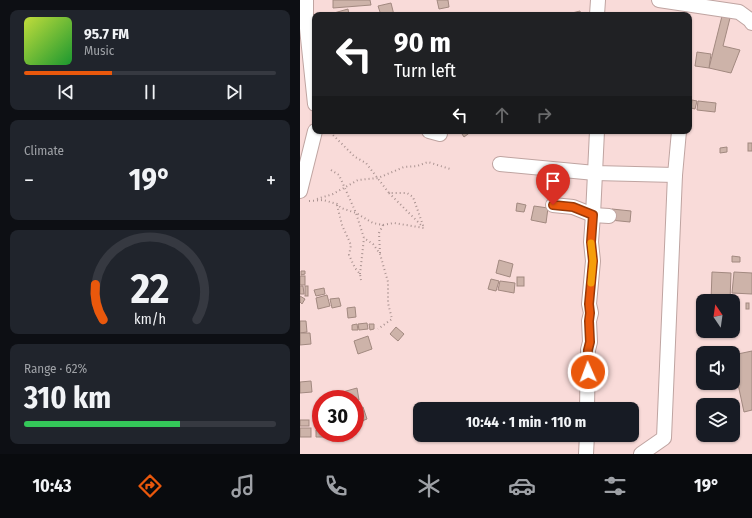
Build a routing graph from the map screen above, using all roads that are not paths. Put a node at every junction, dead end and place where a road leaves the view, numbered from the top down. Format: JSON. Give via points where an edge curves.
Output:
{"nodes":[{"id":1,"x":306,"y":0,"type":"edge"},
{"id":2,"x":598,"y":0,"type":"edge"},
{"id":3,"x":659,"y":0,"type":"edge"},
{"id":4,"x":681,"y":10,"type":"edge"},
{"id":5,"x":597,"y":12,"type":"edge"},
{"id":6,"x":752,"y":23,"type":"edge"},
{"id":7,"x":312,"y":76,"type":"edge"},
{"id":8,"x":314,"y":134,"type":"edge"},
{"id":9,"x":597,"y":134,"type":"edge"},
{"id":10,"x":679,"y":134,"type":"edge"},
{"id":11,"x":500,"y":164,"type":"dead end"},
{"id":12,"x":595,"y":173,"type":"junction"},
{"id":13,"x":675,"y":175,"type":"junction"},
{"id":14,"x":303,"y":196,"type":"edge"},
{"id":15,"x":553,"y":205,"type":"dead end"},
{"id":16,"x":593,"y":215,"type":"junction"},
{"id":17,"x":609,"y":216,"type":"dead end"},
{"id":18,"x":587,"y":402,"type":"edge"},
{"id":19,"x":587,"y":442,"type":"edge"},
{"id":20,"x":586,"y":454,"type":"edge"},
{"id":21,"x":641,"y":454,"type":"edge"}],
"edges":[{"from":1,"to":7,"type":"street"},
{"from":2,"to":5,"type":"street"},
{"from":3,"to":4,"type":"street"},
{"from":4,"to":6,"type":"street","via":[[739,12]]},
{"from":8,"to":14,"type":"street"},
{"from":9,"to":12,"type":"street"},
{"from":10,"to":13,"type":"street"},
{"from":11,"to":12,"type":"street"},
{"from":12,"to":13,"type":"street"},
{"from":12,"to":16,"type":"street"},
{"from":13,"to":21,"type":"street","via":[[664,438]]},
{"from":15,"to":16,"type":"street","via":[[573,207]]},
{"from":16,"to":17,"type":"street"},
{"from":16,"to":18,"type":"street"},
{"from":19,"to":20,"type":"street"}]}
